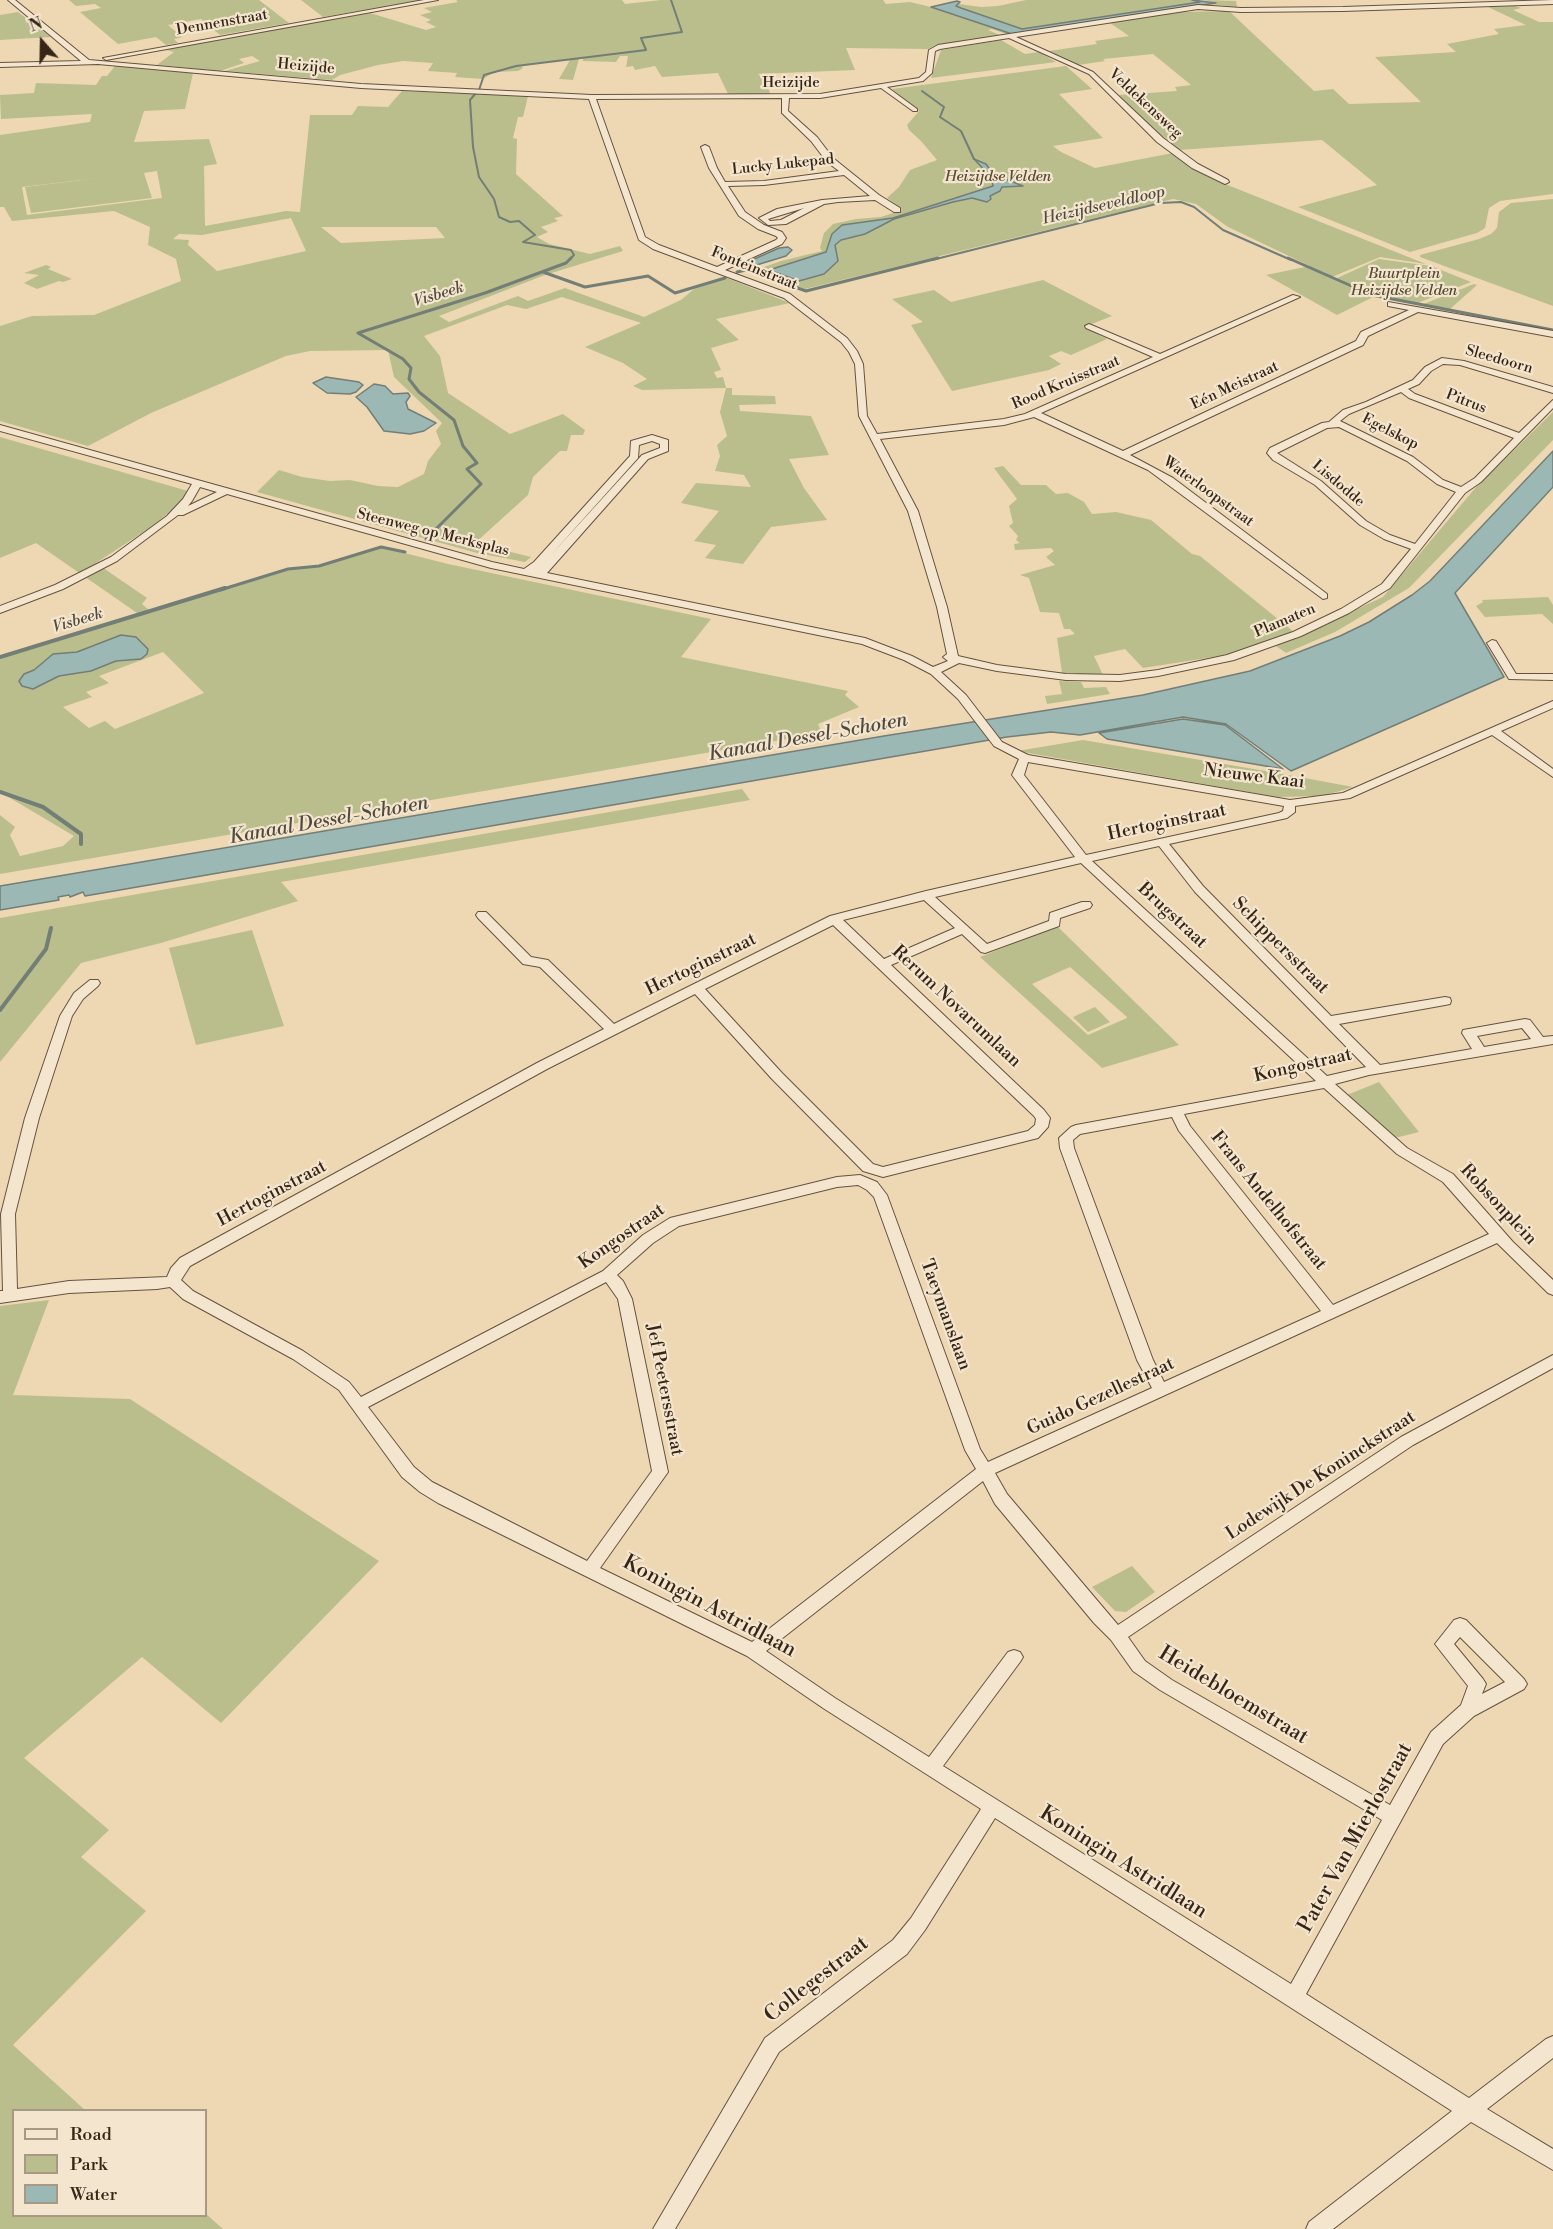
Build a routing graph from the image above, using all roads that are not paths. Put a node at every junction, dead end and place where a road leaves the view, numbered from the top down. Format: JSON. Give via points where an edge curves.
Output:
{"nodes":[{"id":1,"x":11,"y":0,"type":"edge"},
{"id":2,"x":435,"y":0,"type":"edge"},
{"id":3,"x":1553,"y":2,"type":"edge"},
{"id":4,"x":1011,"y":36,"type":"junction"},
{"id":5,"x":86,"y":61,"type":"junction"},
{"id":6,"x":0,"y":65,"type":"edge"},
{"id":7,"x":884,"y":88,"type":"junction"},
{"id":8,"x":592,"y":97,"type":"junction"},
{"id":9,"x":786,"y":97,"type":"junction"},
{"id":10,"x":915,"y":110,"type":"dead end"},
{"id":11,"x":705,"y":147,"type":"dead end"},
{"id":12,"x":846,"y":172,"type":"junction"},
{"id":13,"x":1225,"y":182,"type":"dead end"},
{"id":14,"x":723,"y":184,"type":"junction"},
{"id":15,"x":876,"y":197,"type":"junction"},
{"id":16,"x":822,"y":202,"type":"junction"},
{"id":17,"x":897,"y":210,"type":"dead end"},
{"id":18,"x":718,"y":270,"type":"junction"},
{"id":19,"x":1296,"y":297,"type":"dead end"},
{"id":20,"x":1391,"y":304,"type":"dead end"},
{"id":21,"x":1417,"y":309,"type":"junction"},
{"id":22,"x":1089,"y":326,"type":"dead end"},
{"id":23,"x":1553,"y":334,"type":"edge"},
{"id":24,"x":1160,"y":357,"type":"junction"},
{"id":25,"x":1437,"y":363,"type":"joint"},
{"id":26,"x":1403,"y":389,"type":"junction"},
{"id":27,"x":1553,"y":390,"type":"edge"},
{"id":28,"x":1553,"y":404,"type":"edge"},
{"id":29,"x":1033,"y":413,"type":"junction"},
{"id":30,"x":1334,"y":423,"type":"junction"},
{"id":31,"x":0,"y":428,"type":"edge"},
{"id":32,"x":874,"y":437,"type":"junction"},
{"id":33,"x":1521,"y":437,"type":"junction"},
{"id":34,"x":1122,"y":455,"type":"junction"},
{"id":35,"x":197,"y":484,"type":"junction"},
{"id":36,"x":1462,"y":491,"type":"junction"},
{"id":37,"x":224,"y":492,"type":"junction"},
{"id":38,"x":170,"y":518,"type":"junction"},
{"id":39,"x":1418,"y":548,"type":"junction"},
{"id":40,"x":526,"y":572,"type":"junction"},
{"id":41,"x":541,"y":575,"type":"junction"},
{"id":42,"x":1323,"y":596,"type":"dead end"},
{"id":43,"x":0,"y":610,"type":"edge"},
{"id":44,"x":1492,"y":643,"type":"dead end"},
{"id":45,"x":950,"y":655,"type":"junction"},
{"id":46,"x":932,"y":666,"type":"junction"},
{"id":47,"x":1553,"y":676,"type":"edge"},
{"id":48,"x":1553,"y":704,"type":"edge"},
{"id":49,"x":1493,"y":731,"type":"junction"},
{"id":50,"x":1007,"y":750,"type":"joint"},
{"id":51,"x":1025,"y":758,"type":"junction"},
{"id":52,"x":1553,"y":774,"type":"edge"},
{"id":53,"x":1290,"y":803,"type":"junction"},
{"id":54,"x":1162,"y":843,"type":"junction"},
{"id":55,"x":1083,"y":859,"type":"junction"},
{"id":56,"x":926,"y":895,"type":"junction"},
{"id":57,"x":1086,"y":905,"type":"dead end"},
{"id":58,"x":482,"y":915,"type":"dead end"},
{"id":59,"x":834,"y":919,"type":"junction"},
{"id":60,"x":962,"y":929,"type":"junction"},
{"id":61,"x":883,"y":964,"type":"junction"},
{"id":62,"x":94,"y":983,"type":"dead end"},
{"id":63,"x":697,"y":988,"type":"junction"},
{"id":64,"x":1445,"y":1001,"type":"dead end"},
{"id":65,"x":1330,"y":1021,"type":"junction"},
{"id":66,"x":611,"y":1029,"type":"junction"},
{"id":67,"x":1546,"y":1041,"type":"edge"},
{"id":68,"x":1481,"y":1052,"type":"junction"},
{"id":69,"x":1377,"y":1070,"type":"junction"},
{"id":70,"x":1328,"y":1083,"type":"junction"},
{"id":71,"x":1176,"y":1112,"type":"junction"},
{"id":72,"x":1041,"y":1127,"type":"joint"},
{"id":73,"x":864,"y":1174,"type":"junction"},
{"id":74,"x":1500,"y":1236,"type":"junction"},
{"id":75,"x":608,"y":1275,"type":"junction"},
{"id":76,"x":173,"y":1281,"type":"junction"},
{"id":77,"x":1553,"y":1289,"type":"edge"},
{"id":78,"x":5,"y":1296,"type":"edge"},
{"id":79,"x":1331,"y":1313,"type":"junction"},
{"id":80,"x":1553,"y":1361,"type":"edge"},
{"id":81,"x":1161,"y":1391,"type":"junction"},
{"id":82,"x":359,"y":1405,"type":"junction"},
{"id":83,"x":986,"y":1470,"type":"junction"},
{"id":84,"x":590,"y":1569,"type":"junction"},
{"id":85,"x":1117,"y":1635,"type":"junction"},
{"id":86,"x":753,"y":1651,"type":"junction"},
{"id":87,"x":1014,"y":1657,"type":"dead end"},
{"id":88,"x":1468,"y":1710,"type":"junction"},
{"id":89,"x":931,"y":1768,"type":"junction"},
{"id":90,"x":992,"y":1807,"type":"junction"},
{"id":91,"x":1394,"y":1817,"type":"junction"},
{"id":92,"x":1294,"y":1997,"type":"junction"},
{"id":93,"x":1553,"y":2046,"type":"edge"},
{"id":94,"x":1469,"y":2110,"type":"junction"},
{"id":95,"x":1553,"y":2160,"type":"edge"},
{"id":96,"x":663,"y":2229,"type":"edge"},
{"id":97,"x":1316,"y":2229,"type":"edge"}],
"edges":[{"from":1,"to":5,"type":"street"},
{"from":2,"to":5,"type":"street","name":"Dennenstraat"},
{"from":3,"to":4,"type":"street","name":"Heizijde","via":[[1334,9],[1202,7]]},
{"from":4,"to":7,"type":"street","name":"Heizijde","via":[[938,47],[932,50],[927,77]]},
{"from":4,"to":13,"type":"street","name":"Veldekensweg","via":[[1092,73],[1160,140]]},
{"from":5,"to":6,"type":"street","name":"Heizijde"},
{"from":5,"to":8,"type":"street","name":"Heizijde","via":[[361,86]]},
{"from":7,"to":9,"type":"street","name":"Heizijde"},
{"from":7,"to":10,"type":"street"},
{"from":8,"to":9,"type":"street","name":"Heizijde"},
{"from":8,"to":18,"type":"street","name":"Fonteinstraat","via":[[640,236],[656,247]]},
{"from":9,"to":12,"type":"street","via":[[784,112]]},
{"from":11,"to":14,"type":"street"},
{"from":12,"to":14,"type":"street","name":"Lucky Lukepad"},
{"from":12,"to":15,"type":"street"},
{"from":14,"to":18,"type":"street","via":[[746,218],[782,238]]},
{"from":15,"to":16,"type":"street"},
{"from":15,"to":17,"type":"street"},
{"from":16,"to":16,"type":"street","via":[[780,211],[763,218],[768,223],[783,222]]},
{"from":18,"to":32,"type":"street","name":"Fonteinstraat","via":[[787,296],[847,343],[859,364],[863,416]]},
{"from":19,"to":24,"type":"street","name":"Rood Kruisstraat"},
{"from":20,"to":21,"type":"street"},
{"from":21,"to":23,"type":"street"},
{"from":21,"to":34,"type":"street","name":"Eén Meistraat","via":[[1364,334],[1360,343]]},
{"from":22,"to":24,"type":"street","name":"Rood Kruisstraat"},
{"from":24,"to":29,"type":"street","name":"Rood Kruisstraat"},
{"from":25,"to":26,"type":"street","name":"Pitrus"},
{"from":25,"to":27,"type":"street","name":"Sleedoorn","via":[[1461,363]]},
{"from":26,"to":30,"type":"street","name":"Pitrus","via":[[1346,412]]},
{"from":26,"to":33,"type":"street","name":"Pitrus","via":[[1412,396]]},
{"from":28,"to":33,"type":"street","name":"Plamaten"},
{"from":29,"to":32,"type":"street","name":"Rood Kruisstraat","via":[[1004,422]]},
{"from":29,"to":34,"type":"street","name":"Waterloopstraat"},
{"from":30,"to":36,"type":"street","name":"Egelskop","via":[[1410,459],[1440,482]]},
{"from":30,"to":39,"type":"street","name":"Lisdodde","via":[[1272,453],[1318,483],[1368,526]]},
{"from":31,"to":35,"type":"street","name":"Steenweg op Merksplas"},
{"from":32,"to":45,"type":"street","name":"Fonteinstraat","via":[[909,501],[922,536]]},
{"from":33,"to":36,"type":"street","name":"Plamaten"},
{"from":34,"to":42,"type":"street","name":"Waterloopstraat","via":[[1170,480]]},
{"from":35,"to":37,"type":"street","name":"Steenweg op Merksplas"},
{"from":35,"to":38,"type":"street"},
{"from":36,"to":39,"type":"street","name":"Plamaten"},
{"from":37,"to":38,"type":"street"},
{"from":37,"to":40,"type":"street","name":"Steenweg op Merksplas","via":[[426,549]]},
{"from":38,"to":43,"type":"street","via":[[114,559],[59,587]]},
{"from":39,"to":45,"type":"street","name":"Plamaten","via":[[1386,586],[1345,611],[1267,646],[1200,666],[1094,679],[997,668]]},
{"from":40,"to":41,"type":"street","name":"Steenweg op Merksplas"},
{"from":40,"to":41,"type":"street","via":[[635,456],[634,443],[652,438],[665,442],[665,449],[645,458]]},
{"from":41,"to":46,"type":"street","name":"Steenweg op Merksplas","via":[[866,641]]},
{"from":44,"to":47,"type":"street","via":[[1513,677]]},
{"from":45,"to":46,"type":"street","via":[[954,662]]},
{"from":46,"to":50,"type":"street","name":"Steenweg op Merksplas","via":[[994,740]]},
{"from":48,"to":49,"type":"street","name":"Nieuwe Kaai"},
{"from":49,"to":52,"type":"street"},
{"from":49,"to":53,"type":"street","name":"Nieuwe Kaai","via":[[1346,796]]},
{"from":50,"to":51,"type":"street","name":"Nieuwe Kaai"},
{"from":51,"to":53,"type":"street","name":"Nieuwe Kaai"},
{"from":51,"to":55,"type":"street","name":"Brugstraat","via":[[1018,775]]},
{"from":53,"to":54,"type":"street","name":"Hertoginstraat","via":[[1289,812],[1283,816]]},
{"from":54,"to":55,"type":"street","name":"Hertoginstraat"},
{"from":54,"to":65,"type":"street","name":"Schippersstraat","via":[[1199,889]]},
{"from":55,"to":56,"type":"street","name":"Hertoginstraat"},
{"from":55,"to":70,"type":"street","name":"Brugstraat"},
{"from":56,"to":59,"type":"street","name":"Hertoginstraat"},
{"from":56,"to":60,"type":"street"},
{"from":57,"to":60,"type":"street","via":[[1054,916],[1055,923],[985,949]]},
{"from":58,"to":66,"type":"street","via":[[527,961],[544,963]]},
{"from":59,"to":61,"type":"street","name":"Rerum Novarumlaan"},
{"from":59,"to":63,"type":"street","name":"Hertoginstraat"},
{"from":60,"to":61,"type":"street"},
{"from":61,"to":72,"type":"street","name":"Rerum Novarumlaan","via":[[1039,1113],[1043,1118]]},
{"from":62,"to":78,"type":"street","via":[[78,996],[66,1016],[32,1118],[8,1214]]},
{"from":63,"to":66,"type":"street","name":"Hertoginstraat"},
{"from":63,"to":73,"type":"street","name":"Taeymanslaan"},
{"from":64,"to":65,"type":"street"},
{"from":65,"to":69,"type":"street","name":"Schippersstraat"},
{"from":66,"to":76,"type":"street","name":"Hertoginstraat","via":[[185,1262]]},
{"from":67,"to":68,"type":"street","name":"Kongostraat"},
{"from":67,"to":68,"type":"street","via":[[1525,1023],[1468,1033]]},
{"from":68,"to":69,"type":"street","name":"Kongostraat"},
{"from":69,"to":70,"type":"street","name":"Kongostraat"},
{"from":70,"to":71,"type":"street","name":"Kongostraat"},
{"from":70,"to":74,"type":"street","name":"Robsonplein","via":[[1402,1151],[1448,1178]]},
{"from":71,"to":79,"type":"street","name":"Frans Andelhofstraat","via":[[1184,1128]]},
{"from":71,"to":81,"type":"street","name":"Kongostraat","via":[[1076,1130],[1066,1138],[1145,1360]]},
{"from":72,"to":73,"type":"street","name":"Kongostraat","via":[[1033,1135]]},
{"from":73,"to":75,"type":"street","name":"Kongostraat","via":[[675,1222],[648,1239]]},
{"from":73,"to":83,"type":"street","name":"Taeymanslaan","via":[[880,1195],[973,1450]]},
{"from":74,"to":77,"type":"street","name":"Robsonplein"},
{"from":74,"to":79,"type":"street","name":"Guido Gezellestraat"},
{"from":75,"to":82,"type":"street","name":"Kongostraat"},
{"from":75,"to":84,"type":"street","name":"Jef Peetersstraat","via":[[625,1299],[660,1472]]},
{"from":76,"to":78,"type":"street","via":[[69,1287]]},
{"from":76,"to":82,"type":"street","name":"Koningin Astridlaan","via":[[188,1295],[298,1355],[344,1386]]},
{"from":79,"to":81,"type":"street","name":"Guido Gezellestraat"},
{"from":80,"to":85,"type":"street","name":"Lodewijk De Koninckstraat","via":[[1415,1436]]},
{"from":81,"to":83,"type":"street","name":"Guido Gezellestraat"},
{"from":82,"to":84,"type":"street","name":"Koningin Astridlaan","via":[[408,1472],[426,1487]]},
{"from":83,"to":85,"type":"street","name":"Heidebloemstraat","via":[[1001,1499]]},
{"from":83,"to":86,"type":"street","name":"Guido Gezellestraat"},
{"from":84,"to":86,"type":"street","name":"Koningin Astridlaan"},
{"from":85,"to":91,"type":"street","name":"Heidebloemstraat","via":[[1139,1666],[1166,1685]]},
{"from":86,"to":89,"type":"street","name":"Koningin Astridlaan"},
{"from":87,"to":89,"type":"street"},
{"from":88,"to":88,"type":"street","name":"Pater Van Mierlostraat","via":[[1518,1684],[1460,1625],[1443,1644],[1477,1684]]},
{"from":88,"to":91,"type":"street","name":"Pater Van Mierlostraat","via":[[1437,1738]]},
{"from":89,"to":90,"type":"street","name":"Koningin Astridlaan"},
{"from":90,"to":92,"type":"street","name":"Koningin Astridlaan"},
{"from":90,"to":96,"type":"street","name":"Collegestraat","via":[[900,1947],[772,2045]]},
{"from":91,"to":92,"type":"street","name":"Pater Van Mierlostraat"},
{"from":92,"to":94,"type":"street","name":"Koningin Astridlaan"},
{"from":93,"to":94,"type":"street"},
{"from":94,"to":95,"type":"street","name":"Koningin Astridlaan"},
{"from":94,"to":97,"type":"street"}]}
